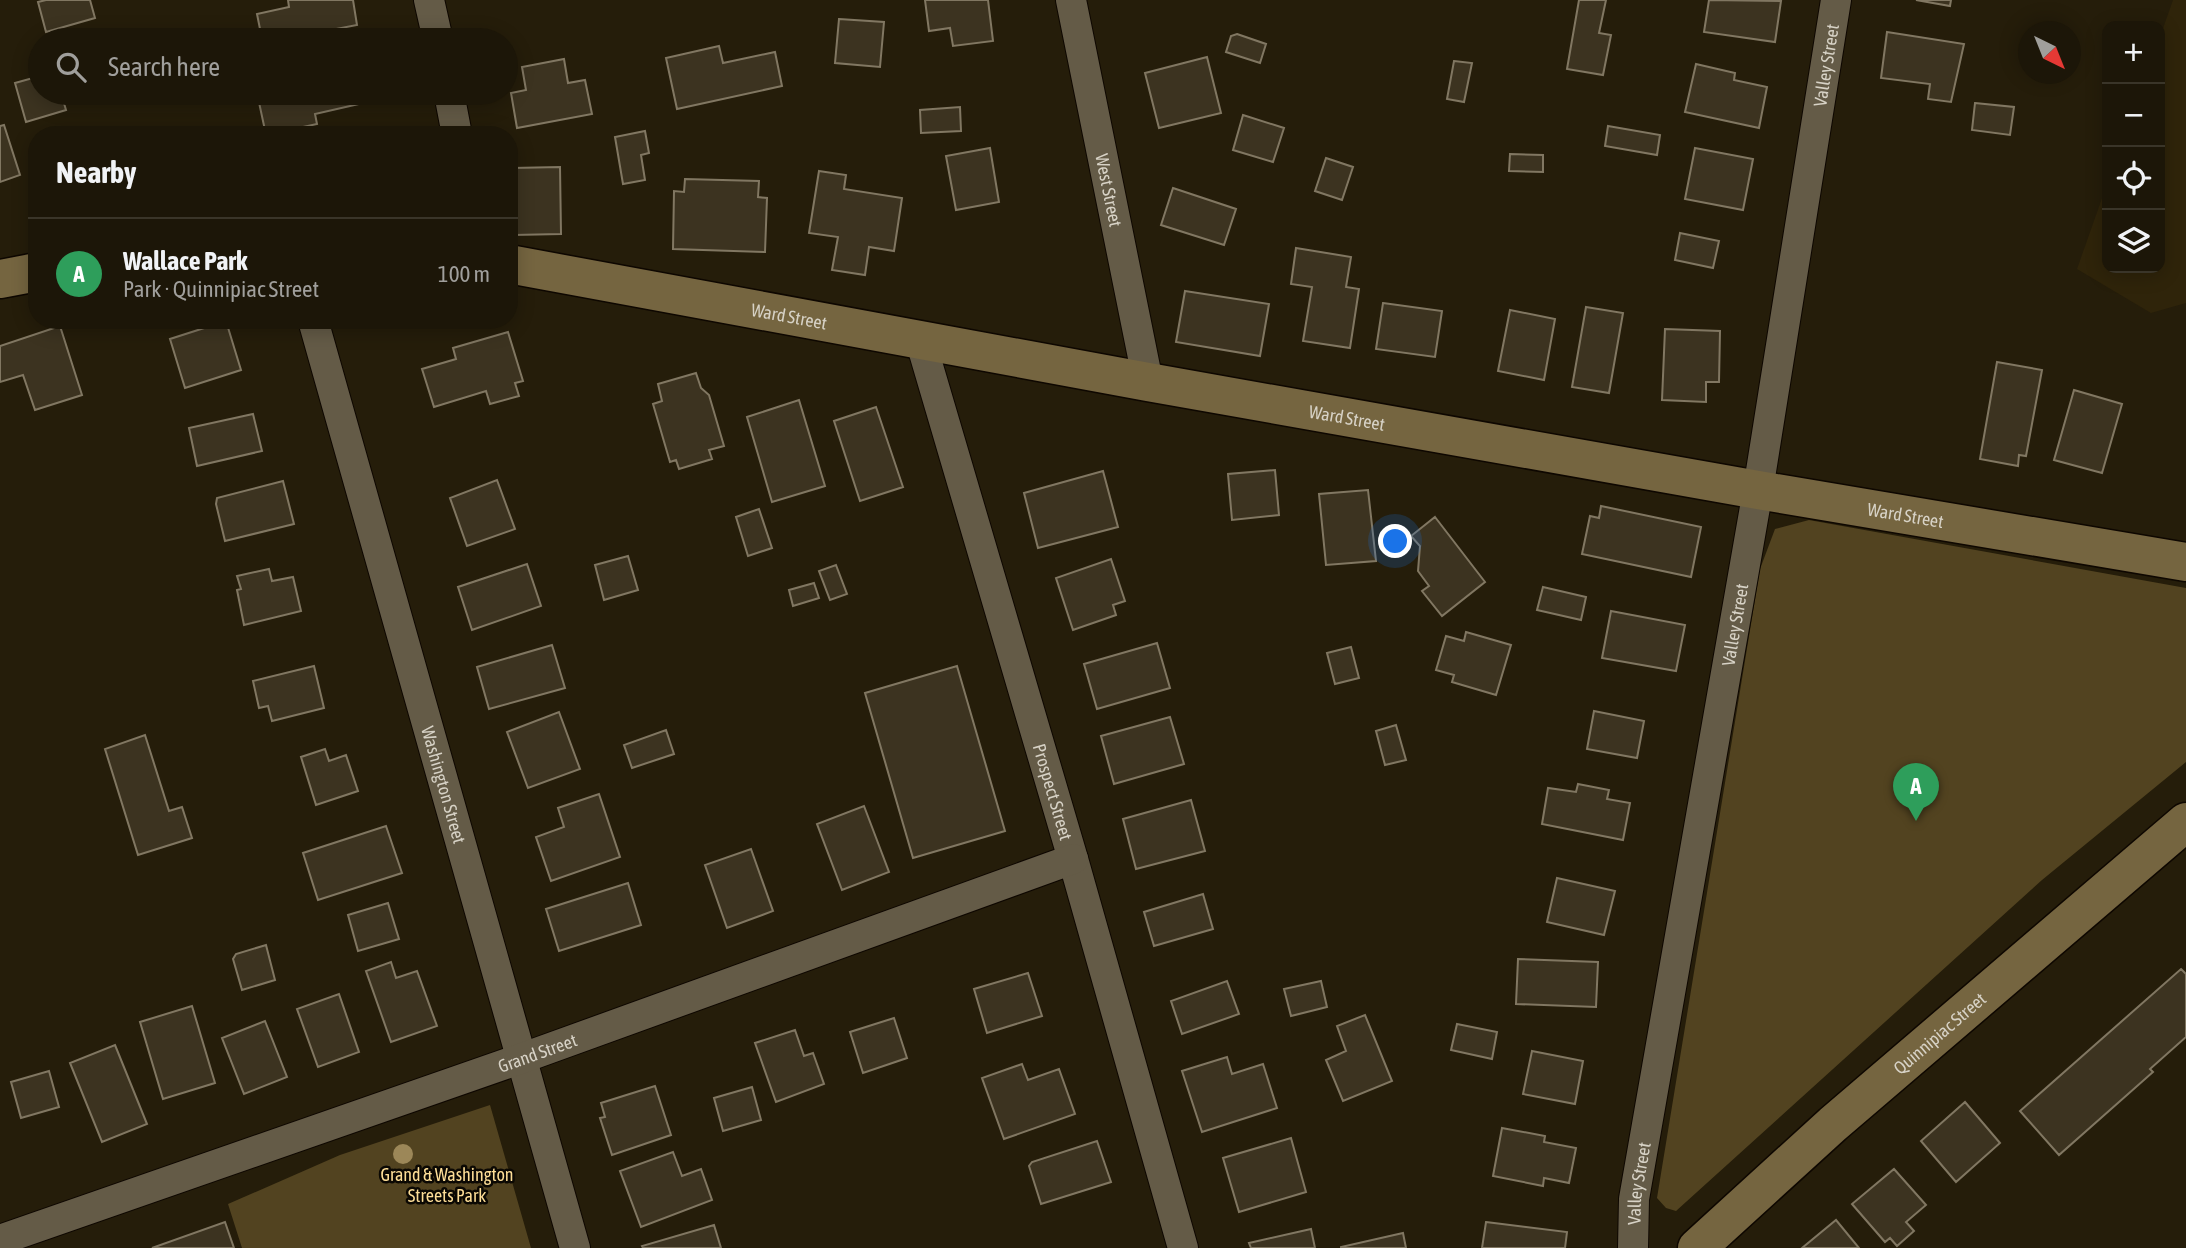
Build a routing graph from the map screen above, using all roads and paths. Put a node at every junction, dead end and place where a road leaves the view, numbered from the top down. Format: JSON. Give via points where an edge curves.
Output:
{"nodes":[{"id":1,"x":429,"y":0,"type":"edge"},
{"id":2,"x":1071,"y":0,"type":"edge"},
{"id":3,"x":1836,"y":0,"type":"edge"},
{"id":4,"x":435,"y":28,"type":"edge"},
{"id":5,"x":451,"y":105,"type":"edge"},
{"id":6,"x":455,"y":126,"type":"edge"},
{"id":7,"x":518,"y":266,"type":"edge"},
{"id":8,"x":28,"y":274,"type":"edge"},
{"id":9,"x":0,"y":279,"type":"edge"},
{"id":10,"x":316,"y":329,"type":"edge"},
{"id":11,"x":920,"y":339,"type":"junction"},
{"id":12,"x":1148,"y":382,"type":"junction"},
{"id":13,"x":1758,"y":490,"type":"junction"},
{"id":14,"x":2186,"y":562,"type":"edge"},
{"id":15,"x":2186,"y":822,"type":"edge"},
{"id":16,"x":1073,"y":859,"type":"junction"},
{"id":17,"x":520,"y":1059,"type":"junction"},
{"id":18,"x":0,"y":1240,"type":"edge"},
{"id":19,"x":575,"y":1248,"type":"edge"},
{"id":20,"x":1183,"y":1248,"type":"edge"},
{"id":21,"x":1633,"y":1248,"type":"edge"},
{"id":22,"x":1697,"y":1248,"type":"edge"}],
"edges":[{"from":1,"to":4,"type":"street"},
{"from":2,"to":12,"type":"street","name":"West Street"},
{"from":3,"to":13,"type":"street","name":"Valley Street"},
{"from":5,"to":6,"type":"street"},
{"from":7,"to":11,"type":"street","name":"Ward Street"},
{"from":8,"to":9,"type":"street"},
{"from":10,"to":17,"type":"street","name":"Washington Street"},
{"from":11,"to":12,"type":"street","name":"Ward Street"},
{"from":11,"to":16,"type":"street","name":"Prospect Street"},
{"from":12,"to":13,"type":"street","name":"Ward Street"},
{"from":13,"to":14,"type":"street","name":"Ward Street"},
{"from":13,"to":21,"type":"street","name":"Valley Street","via":[[1634,1199]]},
{"from":15,"to":22,"type":"street","name":"Quinnipiac Street","via":[[1833,1124]]},
{"from":16,"to":17,"type":"street","name":"Grand Street"},
{"from":16,"to":20,"type":"street","name":"Prospect Street"},
{"from":17,"to":18,"type":"street","name":"Grand Street"},
{"from":17,"to":19,"type":"street","name":"Washington Street"}]}
